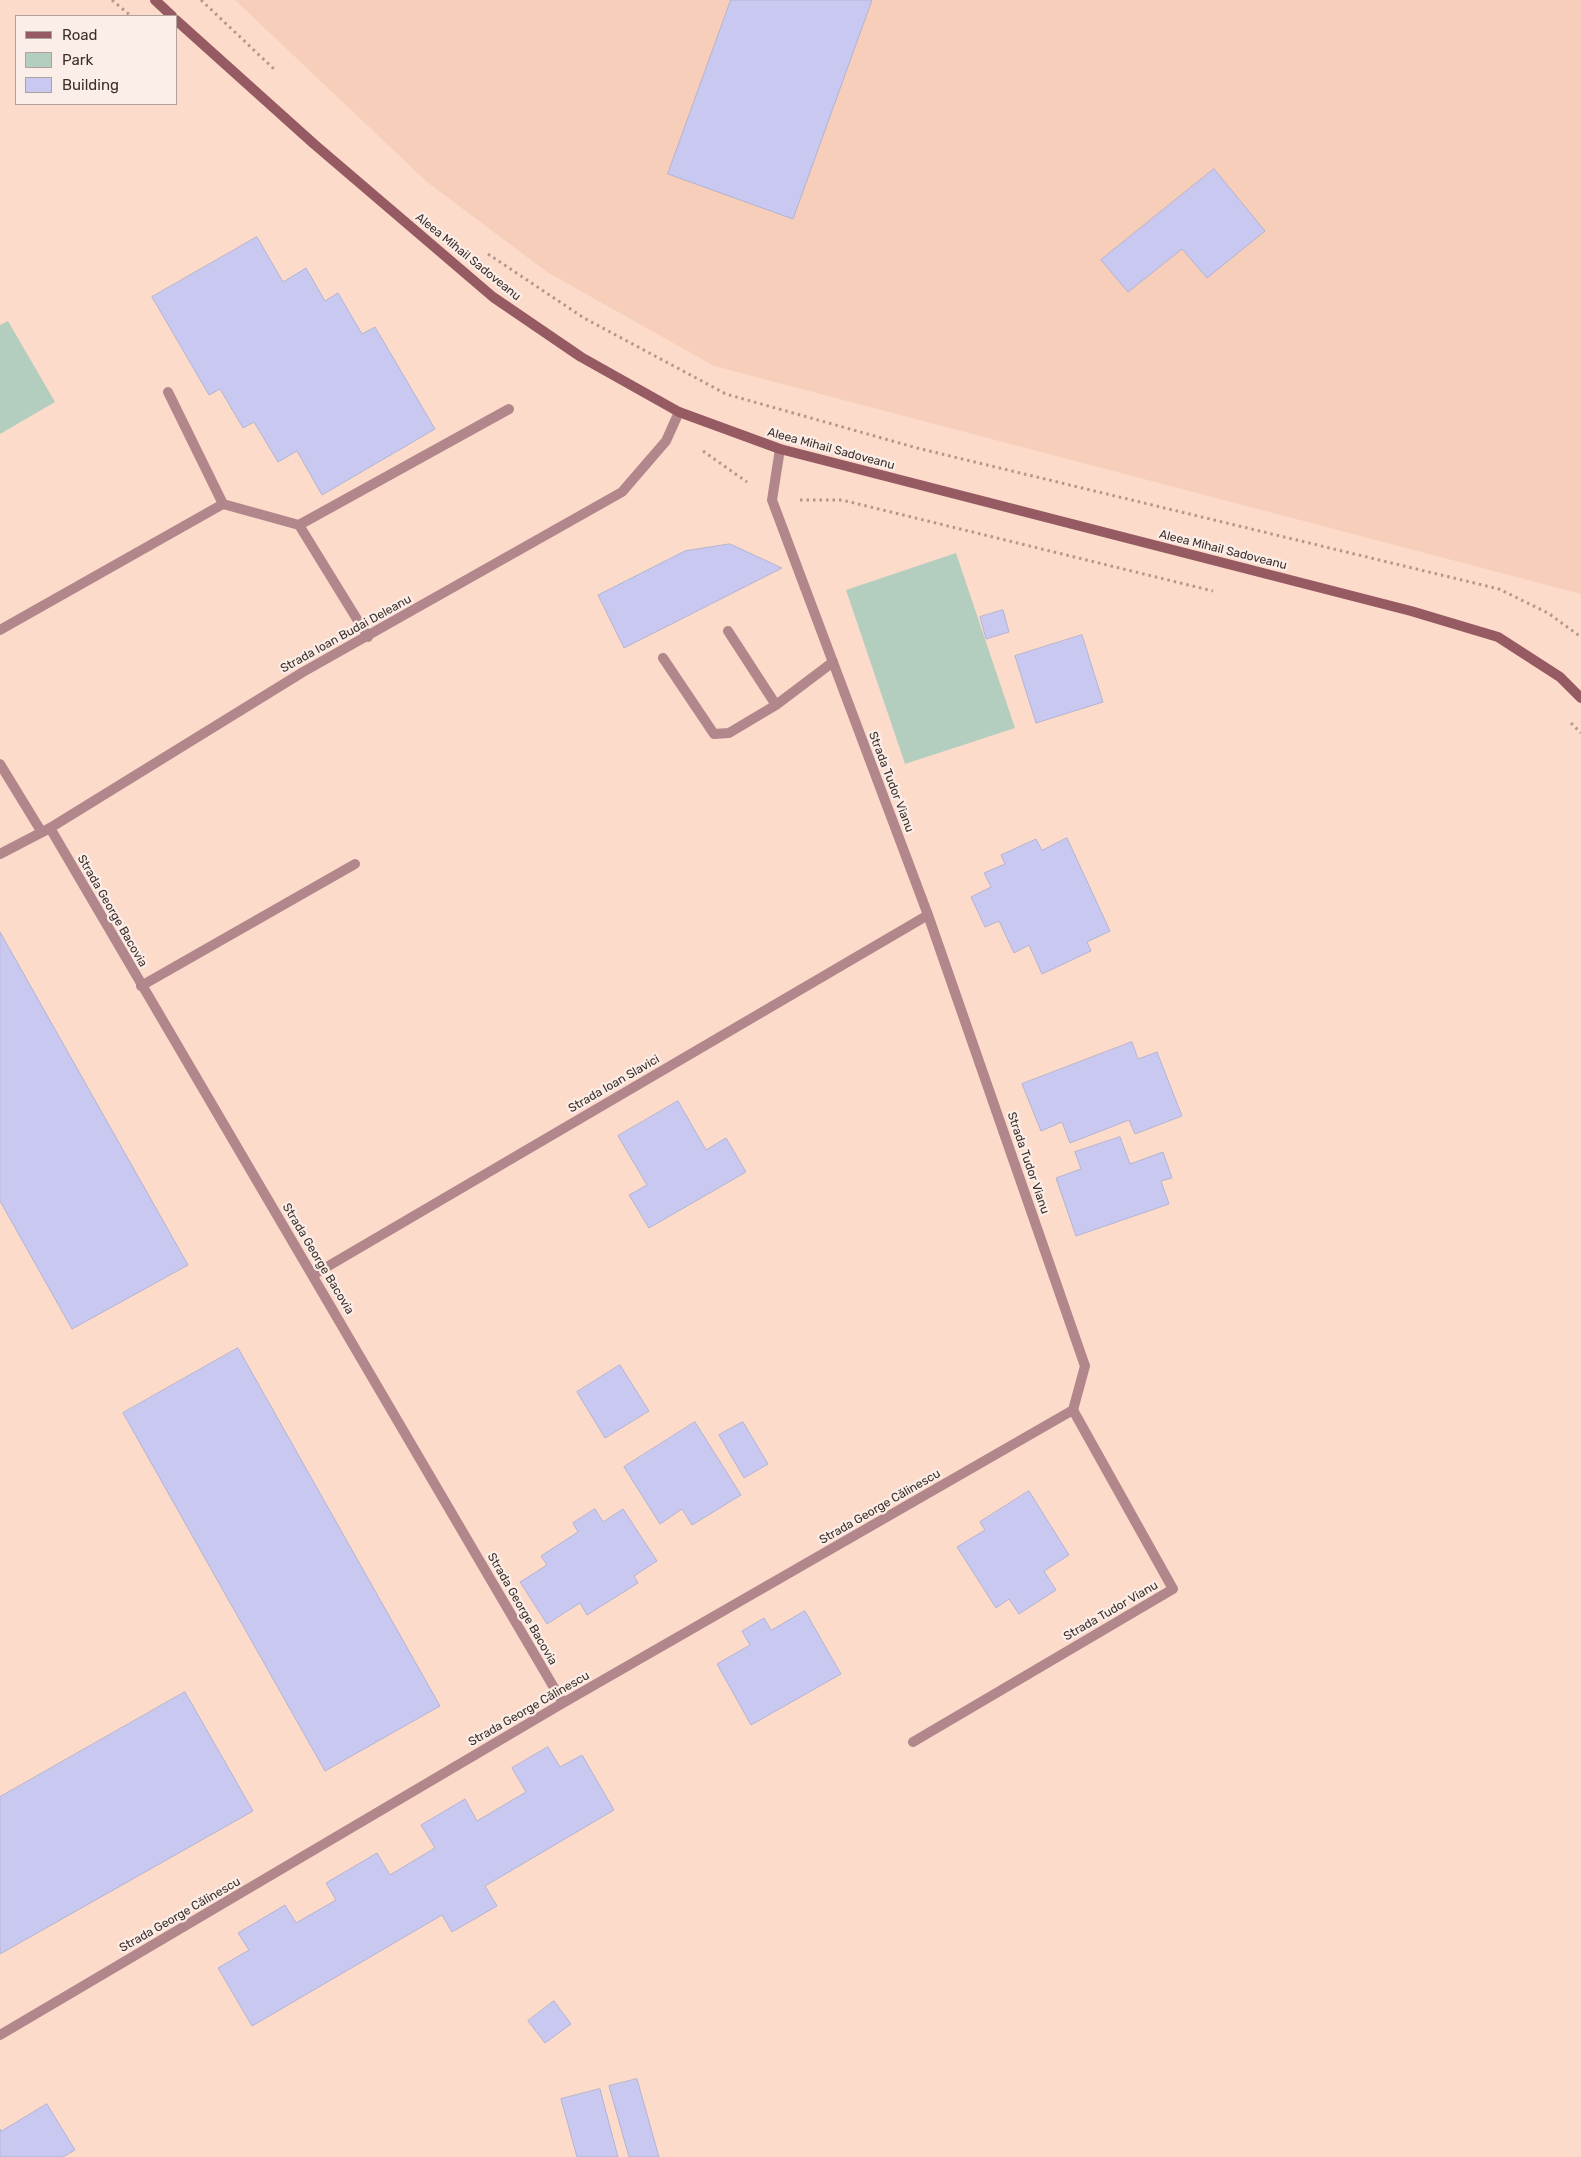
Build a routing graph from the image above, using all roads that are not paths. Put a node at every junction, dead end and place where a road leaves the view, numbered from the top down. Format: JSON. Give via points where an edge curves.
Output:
{"nodes":[{"id":1,"x":154,"y":0,"type":"edge"},
{"id":2,"x":171,"y":15,"type":"edge"},
{"id":3,"x":178,"y":22,"type":"edge"},
{"id":4,"x":168,"y":392,"type":"dead end"},
{"id":5,"x":509,"y":409,"type":"dead end"},
{"id":6,"x":679,"y":412,"type":"junction"},
{"id":7,"x":780,"y":450,"type":"junction"},
{"id":8,"x":223,"y":504,"type":"junction"},
{"id":9,"x":299,"y":525,"type":"junction"},
{"id":10,"x":0,"y":630,"type":"edge"},
{"id":11,"x":728,"y":632,"type":"dead end"},
{"id":12,"x":368,"y":636,"type":"junction"},
{"id":13,"x":663,"y":658,"type":"dead end"},
{"id":14,"x":833,"y":662,"type":"junction"},
{"id":15,"x":1581,"y":698,"type":"edge"},
{"id":16,"x":776,"y":705,"type":"junction"},
{"id":17,"x":0,"y":764,"type":"edge"},
{"id":18,"x":45,"y":829,"type":"junction"},
{"id":19,"x":0,"y":854,"type":"edge"},
{"id":20,"x":355,"y":864,"type":"dead end"},
{"id":21,"x":928,"y":915,"type":"junction"},
{"id":22,"x":141,"y":986,"type":"junction"},
{"id":23,"x":313,"y":1275,"type":"junction"},
{"id":24,"x":1074,"y":1410,"type":"junction"},
{"id":25,"x":563,"y":1704,"type":"junction"},
{"id":26,"x":914,"y":1742,"type":"dead end"},
{"id":27,"x":0,"y":2035,"type":"edge"}],
"edges":[{"from":1,"to":2,"type":"main road"},
{"from":3,"to":6,"type":"main road","name":"Aleea Mihail Sadoveanu","via":[[314,144],[493,297],[581,357]]},
{"from":4,"to":8,"type":"street"},
{"from":5,"to":9,"type":"street"},
{"from":6,"to":7,"type":"main road","name":"Aleea Mihail Sadoveanu"},
{"from":6,"to":12,"type":"street","name":"Strada Ioan Budai Deleanu","via":[[666,440],[622,492]]},
{"from":7,"to":14,"type":"street","name":"Strada Tudor Vianu","via":[[772,500]]},
{"from":7,"to":15,"type":"main road","name":"Aleea Mihail Sadoveanu","via":[[1411,611],[1498,637],[1560,677]]},
{"from":8,"to":9,"type":"street"},
{"from":8,"to":10,"type":"street"},
{"from":9,"to":12,"type":"street"},
{"from":11,"to":16,"type":"street"},
{"from":12,"to":18,"type":"street","name":"Strada Ioan Budai Deleanu"},
{"from":13,"to":16,"type":"street","via":[[714,734],[729,733]]},
{"from":14,"to":16,"type":"street"},
{"from":14,"to":21,"type":"street","name":"Strada Tudor Vianu"},
{"from":17,"to":18,"type":"street","name":"Strada George Bacovia"},
{"from":18,"to":19,"type":"street","name":"Strada Ioan Budai Deleanu"},
{"from":18,"to":22,"type":"street","name":"Strada George Bacovia"},
{"from":20,"to":22,"type":"street"},
{"from":21,"to":23,"type":"street","name":"Strada Ioan Slavici"},
{"from":21,"to":24,"type":"street","name":"Strada Tudor Vianu","via":[[1085,1366]]},
{"from":22,"to":23,"type":"street","name":"Strada George Bacovia"},
{"from":23,"to":25,"type":"street","name":"Strada George Bacovia"},
{"from":24,"to":25,"type":"street","name":"Strada George Călinescu"},
{"from":24,"to":26,"type":"street","name":"Strada Tudor Vianu","via":[[1173,1590]]},
{"from":25,"to":27,"type":"street","name":"Strada George Călinescu"}]}
